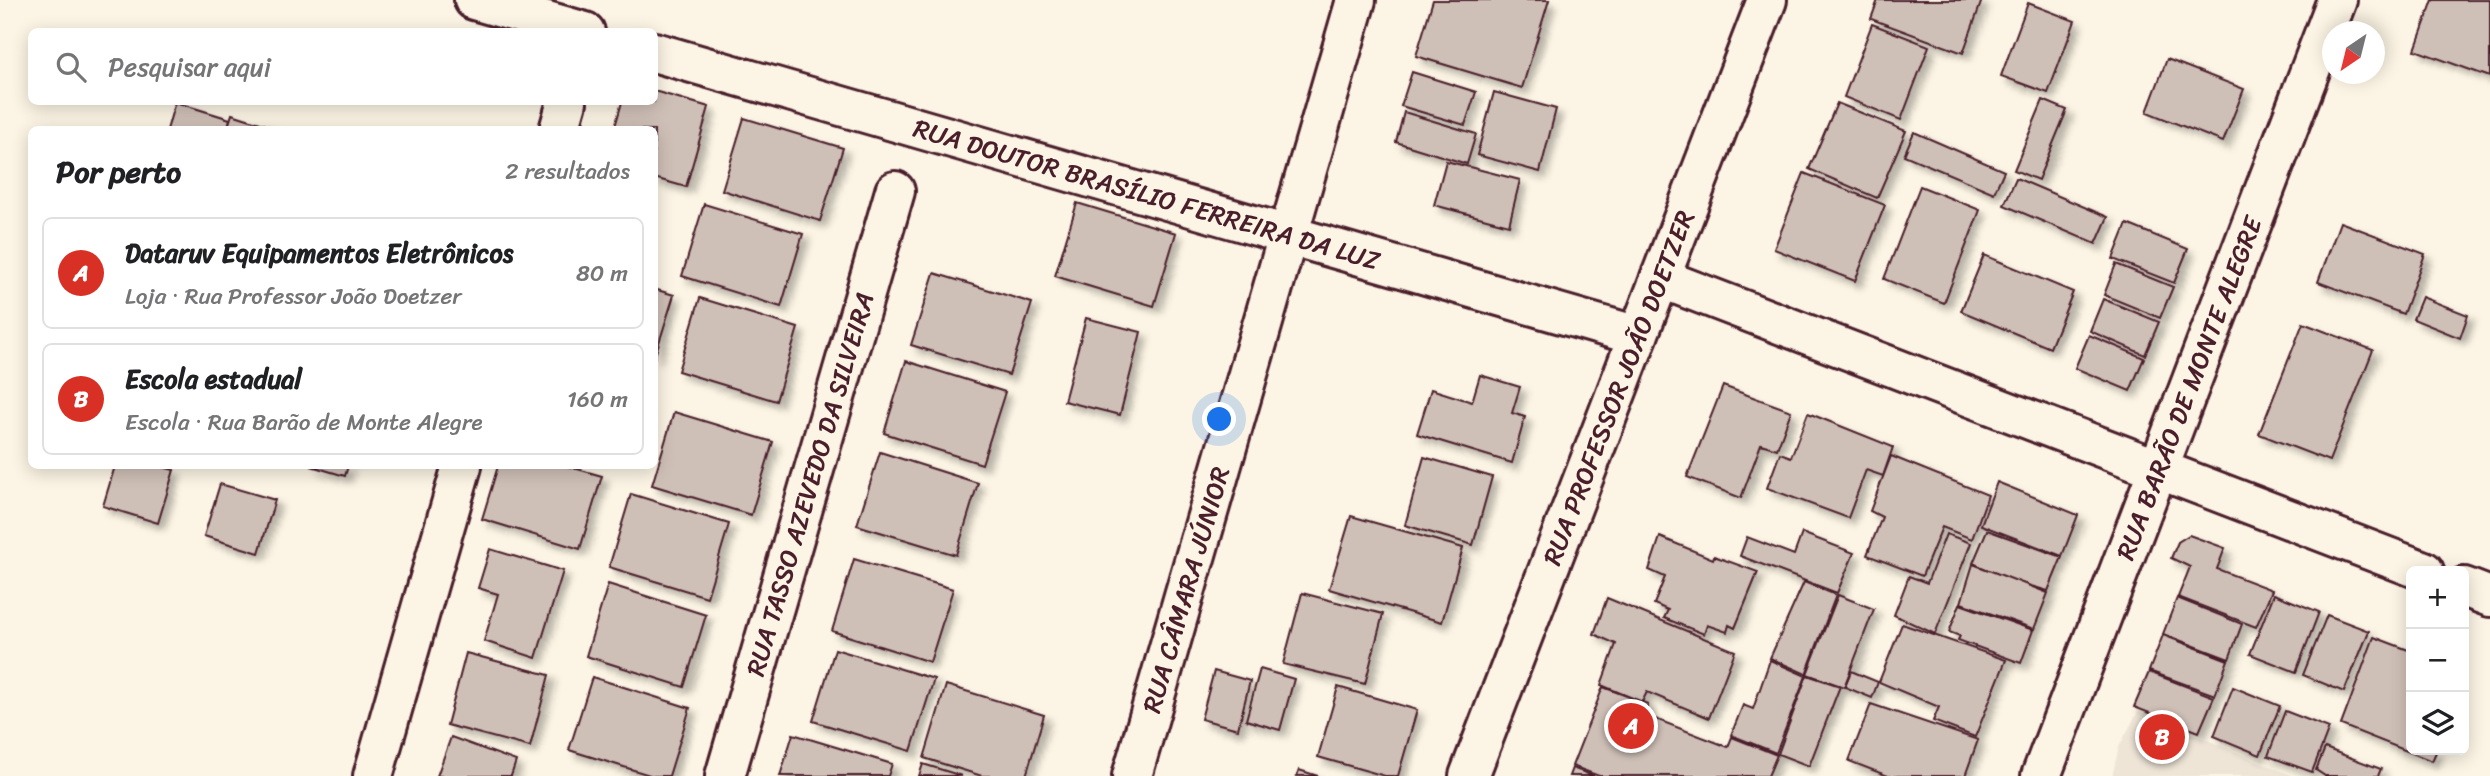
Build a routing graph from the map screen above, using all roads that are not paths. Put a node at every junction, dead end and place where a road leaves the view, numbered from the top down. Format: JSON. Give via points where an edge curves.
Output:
{"nodes":[{"id":1,"x":474,"y":0,"type":"edge"},
{"id":2,"x":596,"y":0,"type":"edge"},
{"id":3,"x":1356,"y":0,"type":"edge"},
{"id":4,"x":1767,"y":0,"type":"edge"},
{"id":5,"x":2337,"y":0,"type":"edge"},
{"id":6,"x":572,"y":28,"type":"edge"},
{"id":7,"x":587,"y":28,"type":"edge"},
{"id":8,"x":658,"y":53,"type":"edge"},
{"id":9,"x":566,"y":105,"type":"edge"},
{"id":10,"x":560,"y":126,"type":"edge"},
{"id":11,"x":895,"y":191,"type":"dead end"},
{"id":12,"x":1288,"y":235,"type":"junction"},
{"id":13,"x":1660,"y":278,"type":"junction"},
{"id":14,"x":1638,"y":337,"type":"junction"},
{"id":15,"x":462,"y":469,"type":"edge"},
{"id":16,"x":2158,"y":470,"type":"junction"},
{"id":17,"x":2411,"y":566,"type":"edge"},
{"id":18,"x":2469,"y":589,"type":"edge"},
{"id":19,"x":2490,"y":597,"type":"edge"},
{"id":20,"x":373,"y":776,"type":"edge"},
{"id":21,"x":725,"y":776,"type":"edge"},
{"id":22,"x":1132,"y":776,"type":"edge"},
{"id":23,"x":1469,"y":776,"type":"edge"},
{"id":24,"x":2041,"y":776,"type":"edge"}],
"edges":[{"from":1,"to":6,"type":"street"},
{"from":2,"to":7,"type":"street"},
{"from":3,"to":12,"type":"street","name":"RUA CÂMARA JÚNIOR"},
{"from":4,"to":13,"type":"street","name":"RUA PROFESSOR JOÃO DOETZER"},
{"from":5,"to":16,"type":"street","name":"RUA BARÃO DE MONTE ALEGRE"},
{"from":8,"to":12,"type":"street","name":"RUA DOUTOR BRASÍLIO FERREIRA DA LUZ"},
{"from":9,"to":10,"type":"street"},
{"from":11,"to":21,"type":"street","name":"RUA TASSO AZEVEDO DA SILVEIRA"},
{"from":12,"to":14,"type":"street","name":"RUA DOUTOR BRASÍLIO FERREIRA DA LUZ"},
{"from":12,"to":22,"type":"street","name":"RUA CÂMARA JÚNIOR"},
{"from":13,"to":14,"type":"street","name":"RUA PROFESSOR JOÃO DOETZER"},
{"from":13,"to":16,"type":"street"},
{"from":14,"to":23,"type":"street","name":"RUA PROFESSOR JOÃO DOETZER"},
{"from":15,"to":20,"type":"street"},
{"from":16,"to":17,"type":"street"},
{"from":16,"to":24,"type":"street","name":"RUA BARÃO DE MONTE ALEGRE"},
{"from":18,"to":19,"type":"street"}]}
